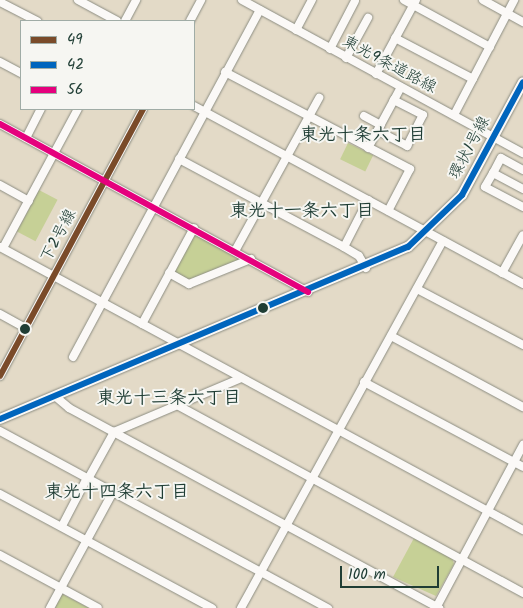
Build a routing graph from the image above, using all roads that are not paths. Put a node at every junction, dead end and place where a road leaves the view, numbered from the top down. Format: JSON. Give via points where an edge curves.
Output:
{"nodes":[{"id":1,"x":78,"y":0,"type":"edge"},
{"id":2,"x":136,"y":0,"type":"edge"},
{"id":3,"x":201,"y":0,"type":"edge"},
{"id":4,"x":242,"y":0,"type":"edge"},
{"id":5,"x":312,"y":0,"type":"edge"},
{"id":6,"x":404,"y":0,"type":"edge"},
{"id":7,"x":483,"y":0,"type":"edge"},
{"id":8,"x":514,"y":0,"type":"edge"},
{"id":9,"x":356,"y":1,"type":"edge"},
{"id":10,"x":0,"y":2,"type":"edge"},
{"id":11,"x":415,"y":2,"type":"edge"},
{"id":12,"x":254,"y":3,"type":"edge"},
{"id":13,"x":260,"y":10,"type":"junction"},
{"id":14,"x":507,"y":13,"type":"junction"},
{"id":15,"x":368,"y":18,"type":"dead end"},
{"id":16,"x":35,"y":20,"type":"edge"},
{"id":17,"x":115,"y":20,"type":"edge"},
{"id":18,"x":126,"y":20,"type":"edge"},
{"id":19,"x":191,"y":20,"type":"edge"},
{"id":20,"x":523,"y":22,"type":"edge"},
{"id":21,"x":296,"y":30,"type":"junction"},
{"id":22,"x":395,"y":38,"type":"junction"},
{"id":23,"x":490,"y":46,"type":"junction"},
{"id":24,"x":330,"y":49,"type":"junction"},
{"id":25,"x":346,"y":58,"type":"junction"},
{"id":26,"x":0,"y":62,"type":"edge"},
{"id":27,"x":20,"y":72,"type":"edge"},
{"id":28,"x":225,"y":72,"type":"junction"},
{"id":29,"x":376,"y":74,"type":"junction"},
{"id":30,"x":473,"y":79,"type":"junction"},
{"id":31,"x":523,"y":82,"type":"edge"},
{"id":32,"x":401,"y":87,"type":"junction"},
{"id":33,"x":319,"y":98,"type":"dead end"},
{"id":34,"x":394,"y":100,"type":"junction"},
{"id":35,"x":195,"y":107,"type":"edge"},
{"id":36,"x":40,"y":110,"type":"edge"},
{"id":37,"x":77,"y":110,"type":"edge"},
{"id":38,"x":142,"y":110,"type":"edge"},
{"id":39,"x":205,"y":112,"type":"junction"},
{"id":40,"x":364,"y":116,"type":"dead end"},
{"id":41,"x":454,"y":116,"type":"junction"},
{"id":42,"x":308,"y":117,"type":"junction"},
{"id":43,"x":0,"y":124,"type":"edge"},
{"id":44,"x":379,"y":128,"type":"junction"},
{"id":45,"x":494,"y":137,"type":"junction"},
{"id":46,"x":26,"y":138,"type":"junction"},
{"id":47,"x":368,"y":148,"type":"junction"},
{"id":48,"x":523,"y":153,"type":"edge"},
{"id":49,"x":55,"y":154,"type":"junction"},
{"id":50,"x":287,"y":156,"type":"junction"},
{"id":51,"x":179,"y":159,"type":"junction"},
{"id":52,"x":523,"y":170,"type":"edge"},
{"id":53,"x":493,"y":173,"type":"junction"},
{"id":54,"x":104,"y":181,"type":"junction"},
{"id":55,"x":0,"y":185,"type":"edge"},
{"id":56,"x":523,"y":189,"type":"edge"},
{"id":57,"x":368,"y":200,"type":"junction"},
{"id":58,"x":29,"y":201,"type":"junction"},
{"id":59,"x":261,"y":203,"type":"junction"},
{"id":60,"x":153,"y":207,"type":"junction"},
{"id":61,"x":523,"y":207,"type":"edge"},
{"id":62,"x":388,"y":211,"type":"junction"},
{"id":63,"x":194,"y":228,"type":"junction"},
{"id":64,"x":427,"y":232,"type":"junction"},
{"id":65,"x":523,"y":235,"type":"edge"},
{"id":66,"x":443,"y":241,"type":"junction"},
{"id":67,"x":1,"y":247,"type":"edge"},
{"id":68,"x":344,"y":247,"type":"junction"},
{"id":69,"x":235,"y":251,"type":"junction"},
{"id":70,"x":251,"y":259,"type":"junction"},
{"id":71,"x":366,"y":268,"type":"junction"},
{"id":72,"x":502,"y":272,"type":"junction"},
{"id":73,"x":169,"y":273,"type":"junction"},
{"id":74,"x":53,"y":275,"type":"junction"},
{"id":75,"x":523,"y":284,"type":"edge"},
{"id":76,"x":417,"y":289,"type":"junction"},
{"id":77,"x":308,"y":292,"type":"junction"},
{"id":78,"x":102,"y":302,"type":"junction"},
{"id":79,"x":0,"y":314,"type":"edge"},
{"id":80,"x":142,"y":324,"type":"junction"},
{"id":81,"x":26,"y":328,"type":"junction"},
{"id":82,"x":391,"y":336,"type":"junction"},
{"id":83,"x":180,"y":345,"type":"junction"},
{"id":84,"x":523,"y":346,"type":"edge"},
{"id":85,"x":73,"y":357,"type":"dead end"},
{"id":86,"x":1,"y":372,"type":"edge"},
{"id":87,"x":241,"y":378,"type":"junction"},
{"id":88,"x":364,"y":382,"type":"junction"},
{"id":89,"x":56,"y":397,"type":"junction"},
{"id":90,"x":177,"y":405,"type":"junction"},
{"id":91,"x":523,"y":407,"type":"edge"},
{"id":92,"x":0,"y":419,"type":"edge"},
{"id":93,"x":338,"y":430,"type":"junction"},
{"id":94,"x":0,"y":431,"type":"edge"},
{"id":95,"x":114,"y":432,"type":"junction"},
{"id":96,"x":523,"y":445,"type":"edge"},
{"id":97,"x":514,"y":462,"type":"junction"},
{"id":98,"x":523,"y":467,"type":"edge"},
{"id":99,"x":88,"y":478,"type":"junction"},
{"id":100,"x":311,"y":478,"type":"junction"},
{"id":101,"x":113,"y":492,"type":"junction"},
{"id":102,"x":0,"y":494,"type":"edge"},
{"id":103,"x":488,"y":511,"type":"junction"},
{"id":104,"x":286,"y":525,"type":"junction"},
{"id":105,"x":62,"y":526,"type":"junction"},
{"id":106,"x":523,"y":530,"type":"edge"},
{"id":107,"x":87,"y":540,"type":"junction"},
{"id":108,"x":0,"y":555,"type":"edge"},
{"id":109,"x":461,"y":560,"type":"junction"},
{"id":110,"x":260,"y":572,"type":"junction"},
{"id":111,"x":60,"y":588,"type":"junction"},
{"id":112,"x":523,"y":593,"type":"edge"},
{"id":113,"x":50,"y":608,"type":"edge"},
{"id":114,"x":98,"y":608,"type":"edge"},
{"id":115,"x":212,"y":608,"type":"edge"},
{"id":116,"x":241,"y":608,"type":"edge"},
{"id":117,"x":328,"y":608,"type":"edge"},
{"id":118,"x":437,"y":608,"type":"edge"}],
"edges":[{"from":1,"to":17,"type":"street"},
{"from":2,"to":18,"type":"street"},
{"from":3,"to":19,"type":"street"},
{"from":4,"to":12,"type":"street","name":"東光9条道路線"},
{"from":5,"to":21,"type":"street"},
{"from":6,"to":11,"type":"street"},
{"from":7,"to":14,"type":"street"},
{"from":8,"to":14,"type":"street"},
{"from":9,"to":24,"type":"street"},
{"from":10,"to":16,"type":"street"},
{"from":11,"to":22,"type":"street"},
{"from":11,"to":23,"type":"street"},
{"from":12,"to":13,"type":"street","name":"東光9条道路線"},
{"from":13,"to":21,"type":"street","name":"東光9条道路線"},
{"from":13,"to":28,"type":"street"},
{"from":14,"to":20,"type":"street"},
{"from":14,"to":23,"type":"street"},
{"from":15,"to":25,"type":"street"},
{"from":21,"to":24,"type":"street","name":"東光9条道路線"},
{"from":22,"to":29,"type":"street"},
{"from":22,"to":30,"type":"street"},
{"from":23,"to":30,"type":"street"},
{"from":24,"to":25,"type":"street","name":"東光9条道路線"},
{"from":25,"to":29,"type":"street","name":"東光9条道路線"},
{"from":26,"to":27,"type":"street"},
{"from":28,"to":39,"type":"street"},
{"from":28,"to":42,"type":"street"},
{"from":29,"to":32,"type":"street","name":"東光9条道路線"},
{"from":30,"to":41,"type":"street"},
{"from":31,"to":45,"type":"main road","name":"環状1号線"},
{"from":32,"to":34,"type":"street"},
{"from":32,"to":41,"type":"street","name":"東光9条道路線"},
{"from":33,"to":42,"type":"street"},
{"from":34,"to":44,"type":"street"},
{"from":34,"to":44,"type":"street","via":[[423,116],[407,146]]},
{"from":35,"to":39,"type":"street"},
{"from":36,"to":46,"type":"street"},
{"from":37,"to":49,"type":"street"},
{"from":38,"to":54,"type":"street","name":"下2号線"},
{"from":39,"to":50,"type":"street"},
{"from":39,"to":51,"type":"street"},
{"from":40,"to":44,"type":"street"},
{"from":41,"to":45,"type":"street","name":"東光9条道路線"},
{"from":42,"to":47,"type":"street"},
{"from":42,"to":50,"type":"street"},
{"from":43,"to":46,"type":"street"},
{"from":44,"to":47,"type":"street"},
{"from":45,"to":48,"type":"street","name":"東光9条道路線"},
{"from":45,"to":64,"type":"main road","name":"環状1号線","via":[[462,195]]},
{"from":46,"to":49,"type":"street"},
{"from":47,"to":62,"type":"street","via":[[410,169]]},
{"from":49,"to":54,"type":"street"},
{"from":49,"to":58,"type":"street"},
{"from":50,"to":57,"type":"street"},
{"from":50,"to":59,"type":"street"},
{"from":51,"to":59,"type":"street"},
{"from":51,"to":60,"type":"street"},
{"from":52,"to":53,"type":"street","via":[[501,158]]},
{"from":53,"to":56,"type":"street"},
{"from":53,"to":61,"type":"street","via":[[485,187]]},
{"from":54,"to":60,"type":"street"},
{"from":54,"to":74,"type":"street","name":"下2号線"},
{"from":55,"to":58,"type":"street"},
{"from":57,"to":62,"type":"street"},
{"from":57,"to":68,"type":"street"},
{"from":58,"to":67,"type":"street"},
{"from":59,"to":68,"type":"street"},
{"from":59,"to":69,"type":"street"},
{"from":60,"to":63,"type":"street"},
{"from":60,"to":78,"type":"street"},
{"from":62,"to":64,"type":"street"},
{"from":63,"to":69,"type":"street"},
{"from":63,"to":73,"type":"street"},
{"from":64,"to":66,"type":"street"},
{"from":64,"to":71,"type":"main road","name":"環状1号線"},
{"from":65,"to":72,"type":"street"},
{"from":66,"to":72,"type":"street"},
{"from":66,"to":76,"type":"street"},
{"from":67,"to":74,"type":"street"},
{"from":68,"to":71,"type":"street","via":[[359,256]]},
{"from":69,"to":70,"type":"street"},
{"from":70,"to":73,"type":"street","via":[[189,284]]},
{"from":70,"to":77,"type":"street"},
{"from":71,"to":77,"type":"main road","name":"環状1号線"},
{"from":72,"to":75,"type":"street"},
{"from":73,"to":80,"type":"street"},
{"from":74,"to":78,"type":"street"},
{"from":74,"to":81,"type":"street","name":"下2号線"},
{"from":76,"to":82,"type":"street"},
{"from":76,"to":84,"type":"street"},
{"from":77,"to":83,"type":"main road","name":"環状1号線"},
{"from":78,"to":80,"type":"street"},
{"from":78,"to":85,"type":"street"},
{"from":79,"to":81,"type":"street"},
{"from":80,"to":83,"type":"street"},
{"from":81,"to":86,"type":"street","name":"下2号線"},
{"from":82,"to":88,"type":"street"},
{"from":82,"to":91,"type":"street"},
{"from":83,"to":87,"type":"street"},
{"from":83,"to":89,"type":"main road","name":"環状1号線"},
{"from":87,"to":90,"type":"street"},
{"from":87,"to":93,"type":"street"},
{"from":88,"to":93,"type":"street"},
{"from":88,"to":97,"type":"street"},
{"from":89,"to":92,"type":"main road","name":"環状1号線"},
{"from":89,"to":95,"type":"street"},
{"from":90,"to":95,"type":"street"},
{"from":90,"to":100,"type":"street"},
{"from":93,"to":100,"type":"street"},
{"from":93,"to":103,"type":"street"},
{"from":94,"to":99,"type":"street"},
{"from":95,"to":99,"type":"street"},
{"from":95,"to":104,"type":"street"},
{"from":96,"to":97,"type":"street"},
{"from":97,"to":98,"type":"street"},
{"from":97,"to":103,"type":"street"},
{"from":99,"to":101,"type":"street"},
{"from":99,"to":105,"type":"street"},
{"from":100,"to":104,"type":"street"},
{"from":100,"to":109,"type":"street"},
{"from":101,"to":107,"type":"street"},
{"from":101,"to":110,"type":"street"},
{"from":102,"to":105,"type":"street"},
{"from":103,"to":106,"type":"street"},
{"from":103,"to":109,"type":"street"},
{"from":104,"to":110,"type":"street"},
{"from":104,"to":118,"type":"street"},
{"from":105,"to":107,"type":"street"},
{"from":107,"to":111,"type":"street"},
{"from":107,"to":115,"type":"street"},
{"from":108,"to":111,"type":"street"},
{"from":109,"to":112,"type":"street"},
{"from":109,"to":118,"type":"street"},
{"from":110,"to":116,"type":"street"},
{"from":110,"to":117,"type":"street"},
{"from":111,"to":113,"type":"street"},
{"from":111,"to":114,"type":"street"}]}
